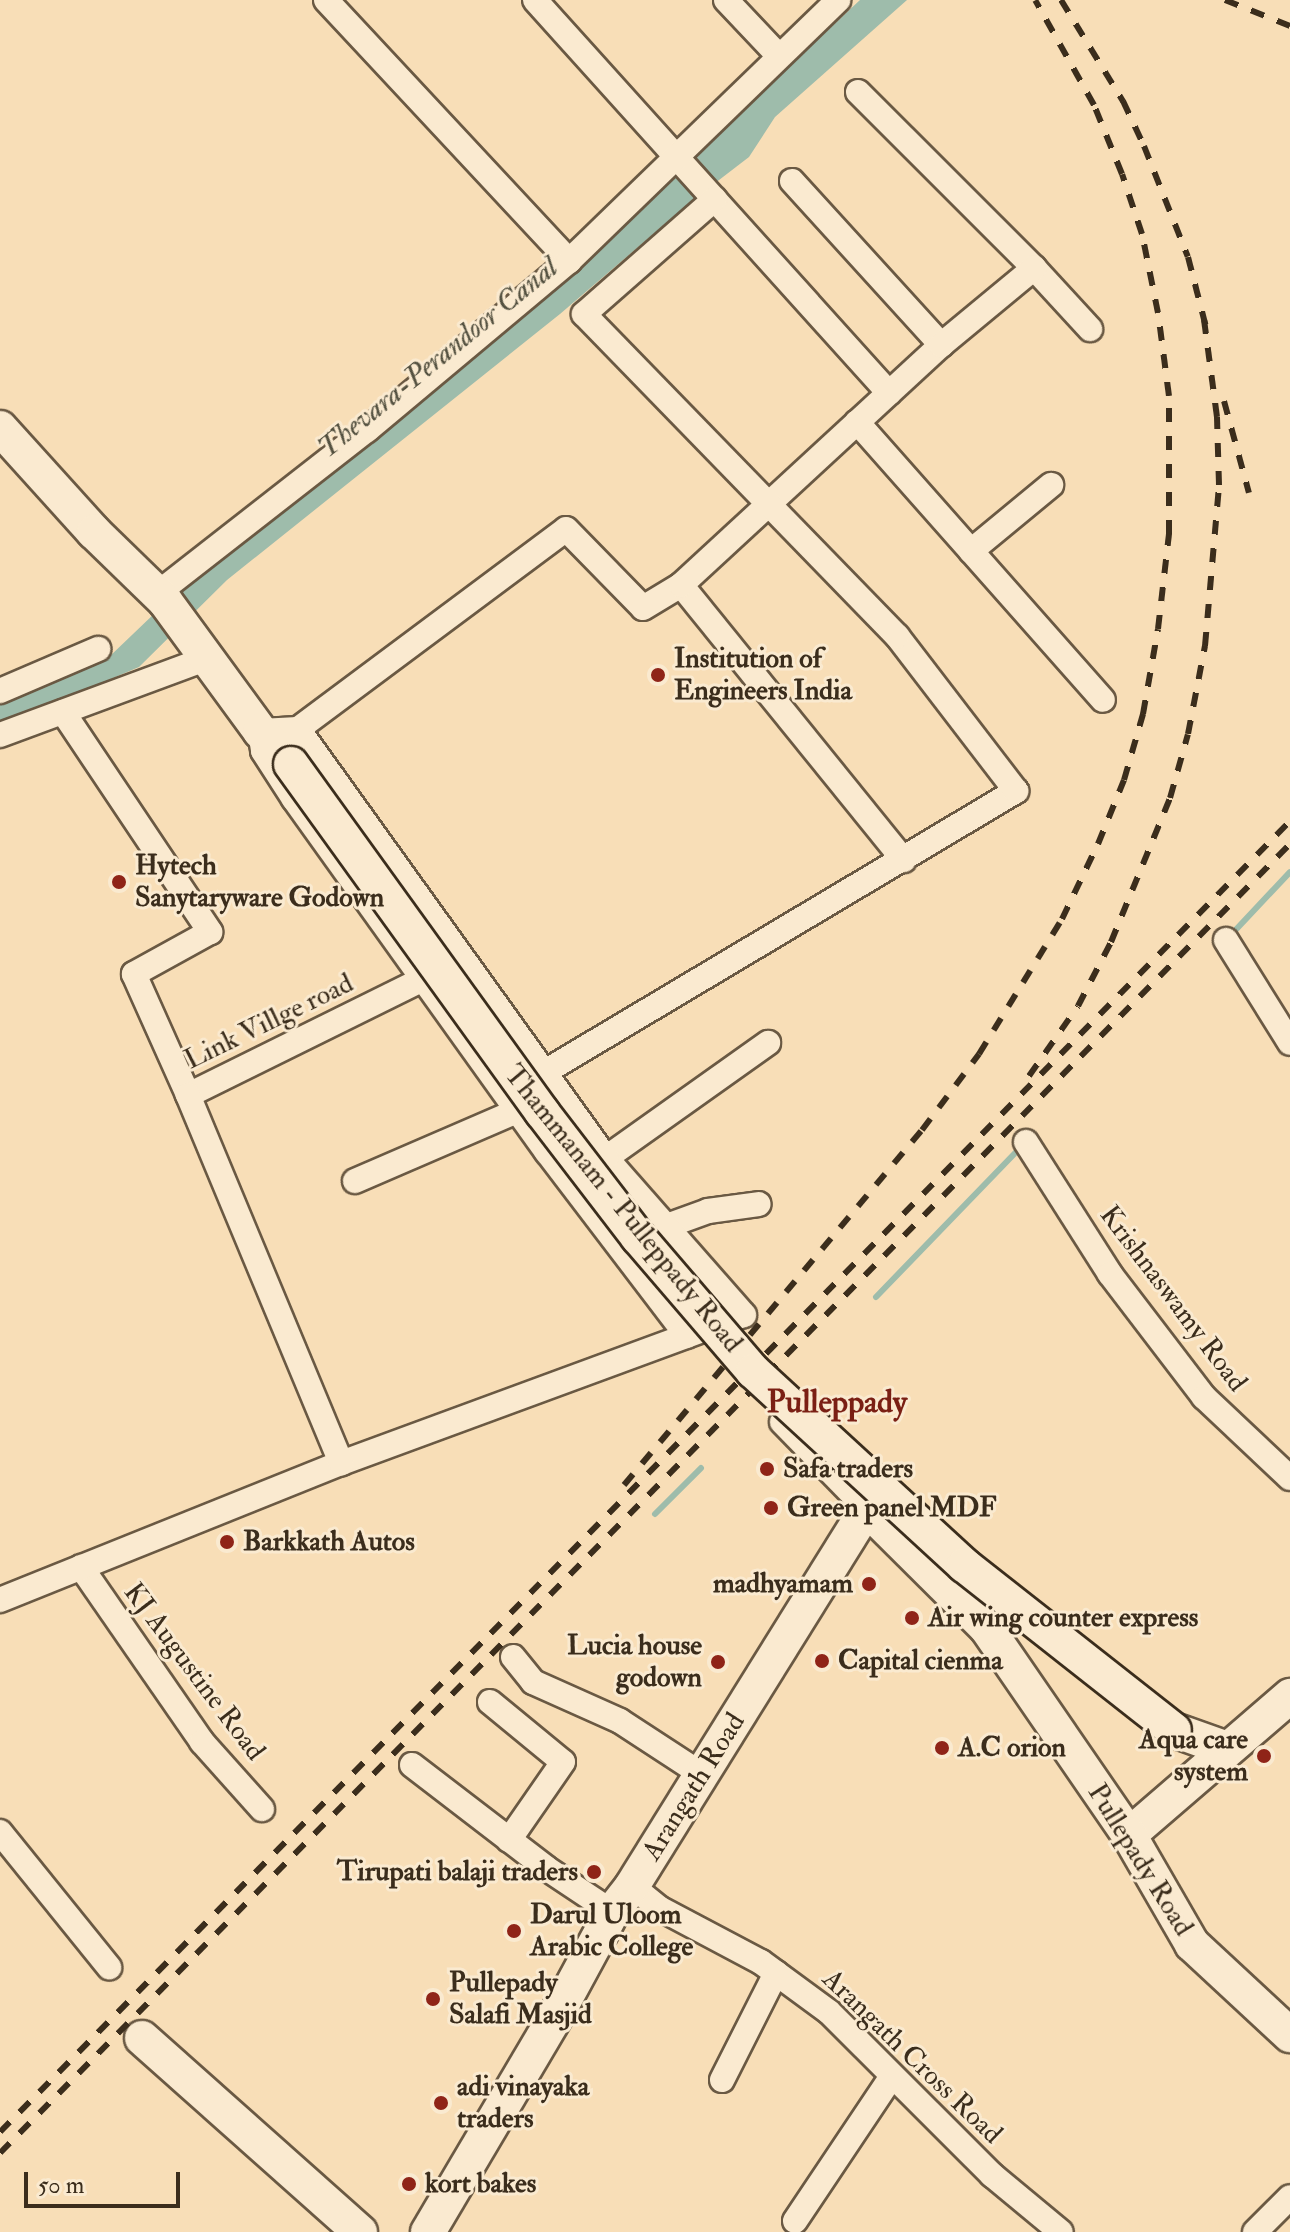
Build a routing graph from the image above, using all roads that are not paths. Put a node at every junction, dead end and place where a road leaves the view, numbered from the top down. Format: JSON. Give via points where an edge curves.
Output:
{"nodes":[{"id":1,"x":326,"y":0,"type":"edge"},
{"id":2,"x":535,"y":0,"type":"edge"},
{"id":3,"x":726,"y":0,"type":"edge"},
{"id":4,"x":838,"y":0,"type":"edge"},
{"id":5,"x":779,"y":56,"type":"junction"},
{"id":6,"x":858,"y":92,"type":"dead end"},
{"id":7,"x":682,"y":161,"type":"junction"},
{"id":8,"x":792,"y":181,"type":"dead end"},
{"id":9,"x":712,"y":195,"type":"junction"},
{"id":10,"x":569,"y":261,"type":"junction"},
{"id":11,"x":1034,"y":268,"type":"junction"},
{"id":12,"x":1090,"y":329,"type":"dead end"},
{"id":13,"x":941,"y":345,"type":"junction"},
{"id":14,"x":889,"y":393,"type":"junction"},
{"id":15,"x":857,"y":422,"type":"junction"},
{"id":16,"x":0,"y":428,"type":"edge"},
{"id":17,"x":1051,"y":485,"type":"dead end"},
{"id":18,"x":769,"y":503,"type":"junction"},
{"id":19,"x":971,"y":551,"type":"junction"},
{"id":20,"x":681,"y":585,"type":"junction"},
{"id":21,"x":170,"y":606,"type":"junction"},
{"id":22,"x":98,"y":649,"type":"dead end"},
{"id":23,"x":208,"y":658,"type":"junction"},
{"id":24,"x":0,"y":691,"type":"edge"},
{"id":25,"x":1103,"y":700,"type":"dead end"},
{"id":26,"x":63,"y":712,"type":"junction"},
{"id":27,"x":298,"y":729,"type":"junction"},
{"id":28,"x":260,"y":731,"type":"junction"},
{"id":29,"x":0,"y":735,"type":"edge"},
{"id":30,"x":904,"y":860,"type":"junction"},
{"id":31,"x":1226,"y":940,"type":"dead end"},
{"id":32,"x":423,"y":979,"type":"junction"},
{"id":33,"x":768,"y":1043,"type":"dead end"},
{"id":34,"x":1290,"y":1043,"type":"edge"},
{"id":35,"x":543,"y":1073,"type":"junction"},
{"id":36,"x":188,"y":1095,"type":"junction"},
{"id":37,"x":519,"y":1110,"type":"junction"},
{"id":38,"x":1026,"y":1142,"type":"dead end"},
{"id":39,"x":606,"y":1158,"type":"junction"},
{"id":40,"x":355,"y":1181,"type":"dead end"},
{"id":41,"x":759,"y":1204,"type":"dead end"},
{"id":42,"x":664,"y":1227,"type":"junction"},
{"id":43,"x":687,"y":1336,"type":"junction"},
{"id":44,"x":782,"y":1422,"type":"dead end"},
{"id":45,"x":341,"y":1463,"type":"junction"},
{"id":46,"x":1290,"y":1478,"type":"edge"},
{"id":47,"x":867,"y":1509,"type":"junction"},
{"id":48,"x":81,"y":1567,"type":"junction"},
{"id":49,"x":0,"y":1600,"type":"edge"},
{"id":50,"x":513,"y":1657,"type":"dead end"},
{"id":51,"x":1290,"y":1696,"type":"edge"},
{"id":52,"x":490,"y":1702,"type":"dead end"},
{"id":53,"x":1174,"y":1730,"type":"junction"},
{"id":54,"x":1227,"y":1749,"type":"junction"},
{"id":55,"x":412,"y":1765,"type":"dead end"},
{"id":56,"x":1200,"y":1772,"type":"junction"},
{"id":57,"x":698,"y":1781,"type":"junction"},
{"id":58,"x":262,"y":1809,"type":"dead end"},
{"id":59,"x":0,"y":1832,"type":"edge"},
{"id":60,"x":1129,"y":1835,"type":"junction"},
{"id":61,"x":509,"y":1840,"type":"junction"},
{"id":62,"x":622,"y":1899,"type":"junction"},
{"id":63,"x":109,"y":1967,"type":"dead end"},
{"id":64,"x":776,"y":1973,"type":"junction"},
{"id":65,"x":1290,"y":2035,"type":"edge"},
{"id":66,"x":142,"y":2038,"type":"dead end"},
{"id":67,"x":892,"y":2076,"type":"junction"},
{"id":68,"x":722,"y":2080,"type":"dead end"},
{"id":69,"x":1290,"y":2197,"type":"edge"},
{"id":70,"x":795,"y":2221,"type":"dead end"},
{"id":71,"x":360,"y":2232,"type":"edge"},
{"id":72,"x":428,"y":2232,"type":"edge"},
{"id":73,"x":1061,"y":2232,"type":"edge"},
{"id":74,"x":1255,"y":2232,"type":"edge"}],
"edges":[{"from":1,"to":10,"type":"street"},
{"from":2,"to":7,"type":"street"},
{"from":3,"to":5,"type":"street"},
{"from":4,"to":5,"type":"street"},
{"from":5,"to":7,"type":"street"},
{"from":6,"to":11,"type":"street"},
{"from":7,"to":9,"type":"street"},
{"from":7,"to":10,"type":"street"},
{"from":8,"to":13,"type":"street"},
{"from":9,"to":14,"type":"street"},
{"from":9,"to":18,"type":"street","via":[[584,314]]},
{"from":10,"to":21,"type":"street","via":[[367,430]]},
{"from":11,"to":12,"type":"street"},
{"from":11,"to":13,"type":"street"},
{"from":13,"to":14,"type":"street"},
{"from":14,"to":15,"type":"street"},
{"from":15,"to":18,"type":"street"},
{"from":15,"to":19,"type":"street"},
{"from":16,"to":21,"type":"main road","name":"Thammanam - Pulleppady Road"},
{"from":17,"to":19,"type":"street"},
{"from":18,"to":20,"type":"street"},
{"from":18,"to":30,"type":"street","via":[[897,636],[1016,791]]},
{"from":19,"to":25,"type":"street"},
{"from":20,"to":27,"type":"street","via":[[643,608],[566,529]]},
{"from":20,"to":30,"type":"street"},
{"from":21,"to":23,"type":"main road","name":"Thammanam - Pulleppady Road"},
{"from":22,"to":24,"type":"street"},
{"from":23,"to":26,"type":"street"},
{"from":23,"to":28,"type":"main road","name":"Thammanam - Pulleppady Road"},
{"from":26,"to":29,"type":"street"},
{"from":26,"to":36,"type":"street","via":[[210,932],[134,974]]},
{"from":27,"to":28,"type":"street"},
{"from":27,"to":35,"type":"street"},
{"from":28,"to":32,"type":"street","via":[[263,751],[294,799]]},
{"from":28,"to":53,"type":"main road","name":"Thammanam - Pulleppady Road","bridge":true,"via":[[305,781],[587,1172],[753,1371],[964,1565]]},
{"from":30,"to":35,"type":"street"},
{"from":31,"to":34,"type":"street"},
{"from":32,"to":36,"type":"street","name":"Link Villge road"},
{"from":32,"to":37,"type":"street"},
{"from":33,"to":39,"type":"street"},
{"from":35,"to":39,"type":"street"},
{"from":36,"to":45,"type":"street","name":"Link Villge road"},
{"from":37,"to":40,"type":"street"},
{"from":37,"to":43,"type":"street"},
{"from":38,"to":46,"type":"street","name":"Krishnaswamy Road","via":[[1110,1274],[1204,1397]]},
{"from":39,"to":42,"type":"street"},
{"from":41,"to":42,"type":"street","via":[[708,1211]]},
{"from":42,"to":43,"type":"street","via":[[744,1315]]},
{"from":43,"to":45,"type":"street"},
{"from":44,"to":47,"type":"street","name":"Pullepady Road"},
{"from":45,"to":48,"type":"street"},
{"from":47,"to":57,"type":"main road","name":"Arangath Road"},
{"from":47,"to":60,"type":"main road","name":"Pullepady Road","via":[[986,1627]]},
{"from":48,"to":49,"type":"street"},
{"from":48,"to":58,"type":"street","name":"KJ Augustine Road","via":[[202,1742]]},
{"from":50,"to":57,"type":"street","via":[[533,1682],[620,1721],[692,1768]]},
{"from":51,"to":54,"type":"main road"},
{"from":52,"to":61,"type":"street","via":[[563,1762]]},
{"from":53,"to":54,"type":"main road"},
{"from":53,"to":56,"type":"main road"},
{"from":54,"to":56,"type":"main road"},
{"from":55,"to":61,"type":"street","name":"Arangath Cross Road"},
{"from":56,"to":60,"type":"main road"},
{"from":57,"to":62,"type":"main road","name":"Arangath Road"},
{"from":59,"to":63,"type":"street"},
{"from":60,"to":65,"type":"main road","name":"Pullepady Road","via":[[1192,1944]]},
{"from":61,"to":62,"type":"street","name":"Arangath Cross Road"},
{"from":62,"to":64,"type":"street","name":"Arangath Cross Road","via":[[659,1908]]},
{"from":62,"to":72,"type":"main road","name":"Arangath Road"},
{"from":64,"to":67,"type":"street","name":"Arangath Cross Road","via":[[829,2012]]},
{"from":64,"to":68,"type":"street"},
{"from":66,"to":71,"type":"main road"},
{"from":67,"to":70,"type":"street"},
{"from":67,"to":73,"type":"street","name":"Arangath Cross Road","via":[[992,2175]]},
{"from":69,"to":74,"type":"street"}]}
